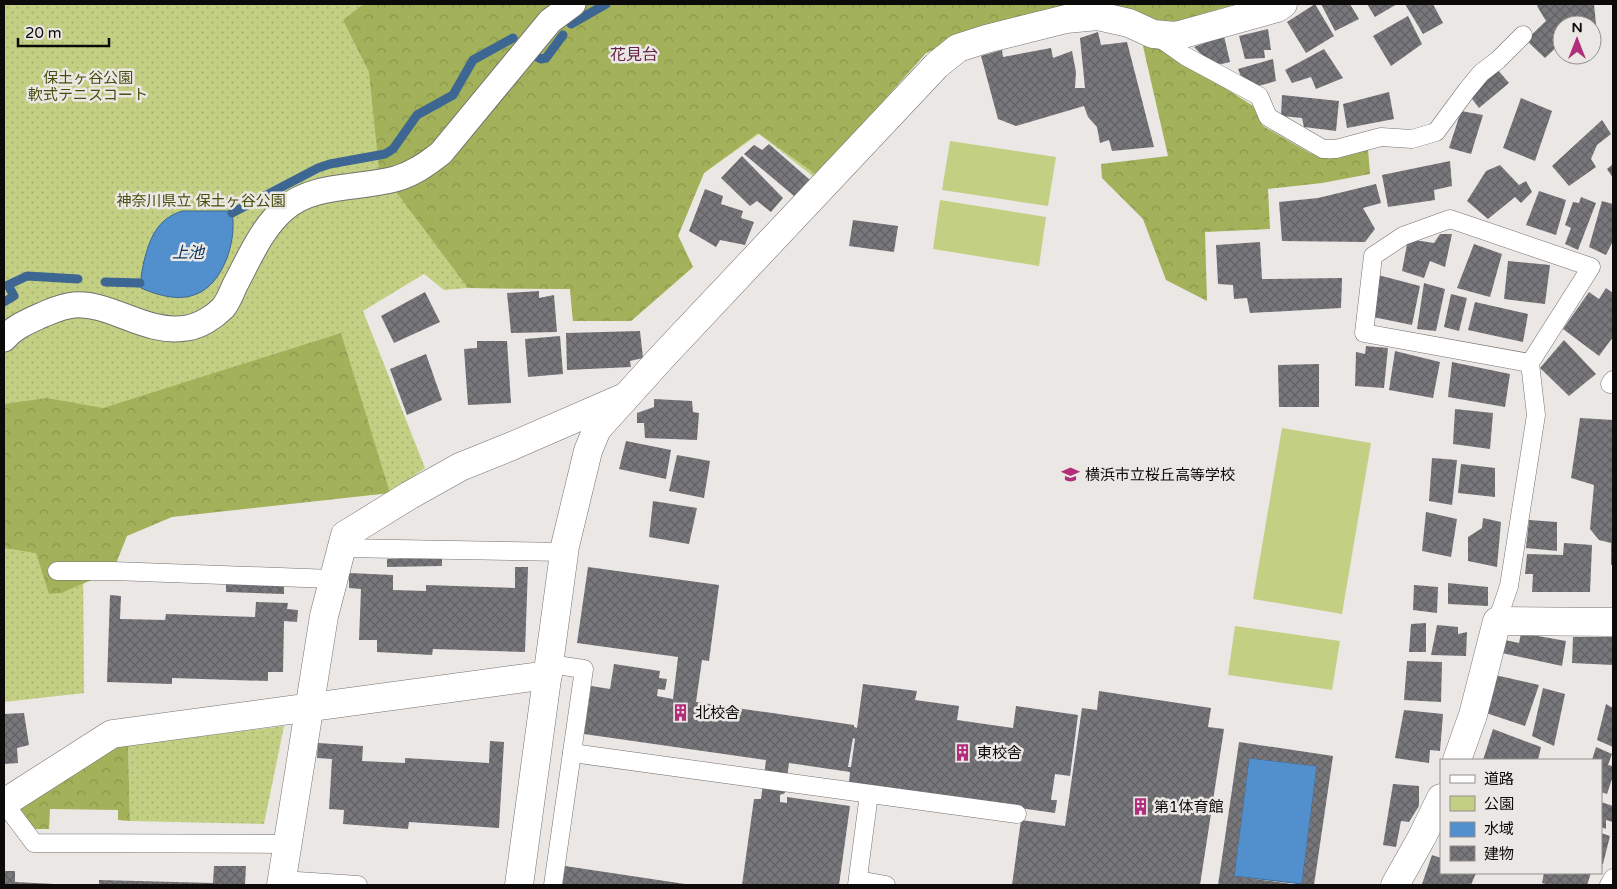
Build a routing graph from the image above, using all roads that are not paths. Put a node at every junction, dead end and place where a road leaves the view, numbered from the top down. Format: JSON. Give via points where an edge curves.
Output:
{"nodes":[{"id":1,"x":573,"y":4,"type":"edge"},
{"id":2,"x":1250,"y":4,"type":"edge"},
{"id":3,"x":1280,"y":6,"type":"edge"},
{"id":4,"x":1153,"y":34,"type":"junction"},
{"id":5,"x":1523,"y":35,"type":"dead end"},
{"id":6,"x":4,"y":339,"type":"edge"},
{"id":7,"x":1530,"y":363,"type":"junction"},
{"id":8,"x":626,"y":396,"type":"junction"},
{"id":9,"x":342,"y":548,"type":"junction"},
{"id":10,"x":564,"y":552,"type":"junction"},
{"id":11,"x":57,"y":571,"type":"dead end"},
{"id":12,"x":334,"y":579,"type":"junction"},
{"id":13,"x":1497,"y":621,"type":"junction"},
{"id":14,"x":1613,"y":622,"type":"edge"},
{"id":15,"x":549,"y":669,"type":"junction"},
{"id":16,"x":309,"y":707,"type":"junction"},
{"id":17,"x":572,"y":753,"type":"junction"},
{"id":18,"x":1458,"y":759,"type":"edge"},
{"id":19,"x":870,"y":794,"type":"junction"},
{"id":20,"x":1440,"y":800,"type":"edge"},
{"id":21,"x":4,"y":803,"type":"edge"},
{"id":22,"x":1017,"y":814,"type":"dead end"},
{"id":23,"x":288,"y":844,"type":"junction"},
{"id":24,"x":1613,"y":878,"type":"edge"},
{"id":25,"x":282,"y":883,"type":"edge"},
{"id":26,"x":857,"y":883,"type":"edge"},
{"id":27,"x":358,"y":885,"type":"edge"},
{"id":28,"x":519,"y":885,"type":"edge"},
{"id":29,"x":553,"y":885,"type":"edge"},
{"id":30,"x":886,"y":885,"type":"edge"},
{"id":31,"x":1395,"y":885,"type":"edge"},
{"id":32,"x":1609,"y":885,"type":"edge"}],
"edges":[{"from":1,"to":6,"type":"street","via":[[550,21],[441,153],[427,164],[395,179],[314,193],[284,208],[265,230],[224,307],[201,324],[175,330],[158,329],[92,306],[75,305],[59,308],[19,325]]},
{"from":2,"to":3,"type":"street"},
{"from":3,"to":4,"type":"street","via":[[1176,36]]},
{"from":4,"to":5,"type":"lane","via":[[1185,56],[1259,96],[1268,117],[1323,149],[1336,149],[1381,137],[1412,139],[1436,132],[1476,79]]},
{"from":4,"to":8,"type":"street","via":[[1129,23],[1098,16],[1066,19],[958,48],[937,64]]},
{"from":7,"to":7,"type":"lane","via":[[1591,267],[1450,219],[1403,236],[1373,256],[1364,333]]},
{"from":7,"to":13,"type":"lane","via":[[1536,415],[1509,586]]},
{"from":8,"to":9,"type":"street","via":[[460,467],[345,535]]},
{"from":8,"to":10,"type":"street","via":[[597,429],[588,451]]},
{"from":9,"to":10,"type":"lane"},
{"from":9,"to":12,"type":"street"},
{"from":10,"to":15,"type":"street"},
{"from":11,"to":12,"type":"lane"},
{"from":12,"to":16,"type":"street","via":[[324,616]]},
{"from":13,"to":14,"type":"street"},
{"from":13,"to":18,"type":"street"},
{"from":15,"to":16,"type":"street"},
{"from":15,"to":17,"type":"lane","via":[[584,669]]},
{"from":15,"to":28,"type":"street"},
{"from":16,"to":21,"type":"street","via":[[112,734]]},
{"from":16,"to":23,"type":"street"},
{"from":17,"to":19,"type":"lane"},
{"from":17,"to":29,"type":"lane"},
{"from":19,"to":22,"type":"lane"},
{"from":19,"to":26,"type":"lane"},
{"from":20,"to":31,"type":"street"},
{"from":21,"to":23,"type":"lane","via":[[34,843]]},
{"from":23,"to":25,"type":"street"},
{"from":24,"to":32,"type":"lane"},
{"from":25,"to":27,"type":"lane"},
{"from":26,"to":30,"type":"lane"}]}
